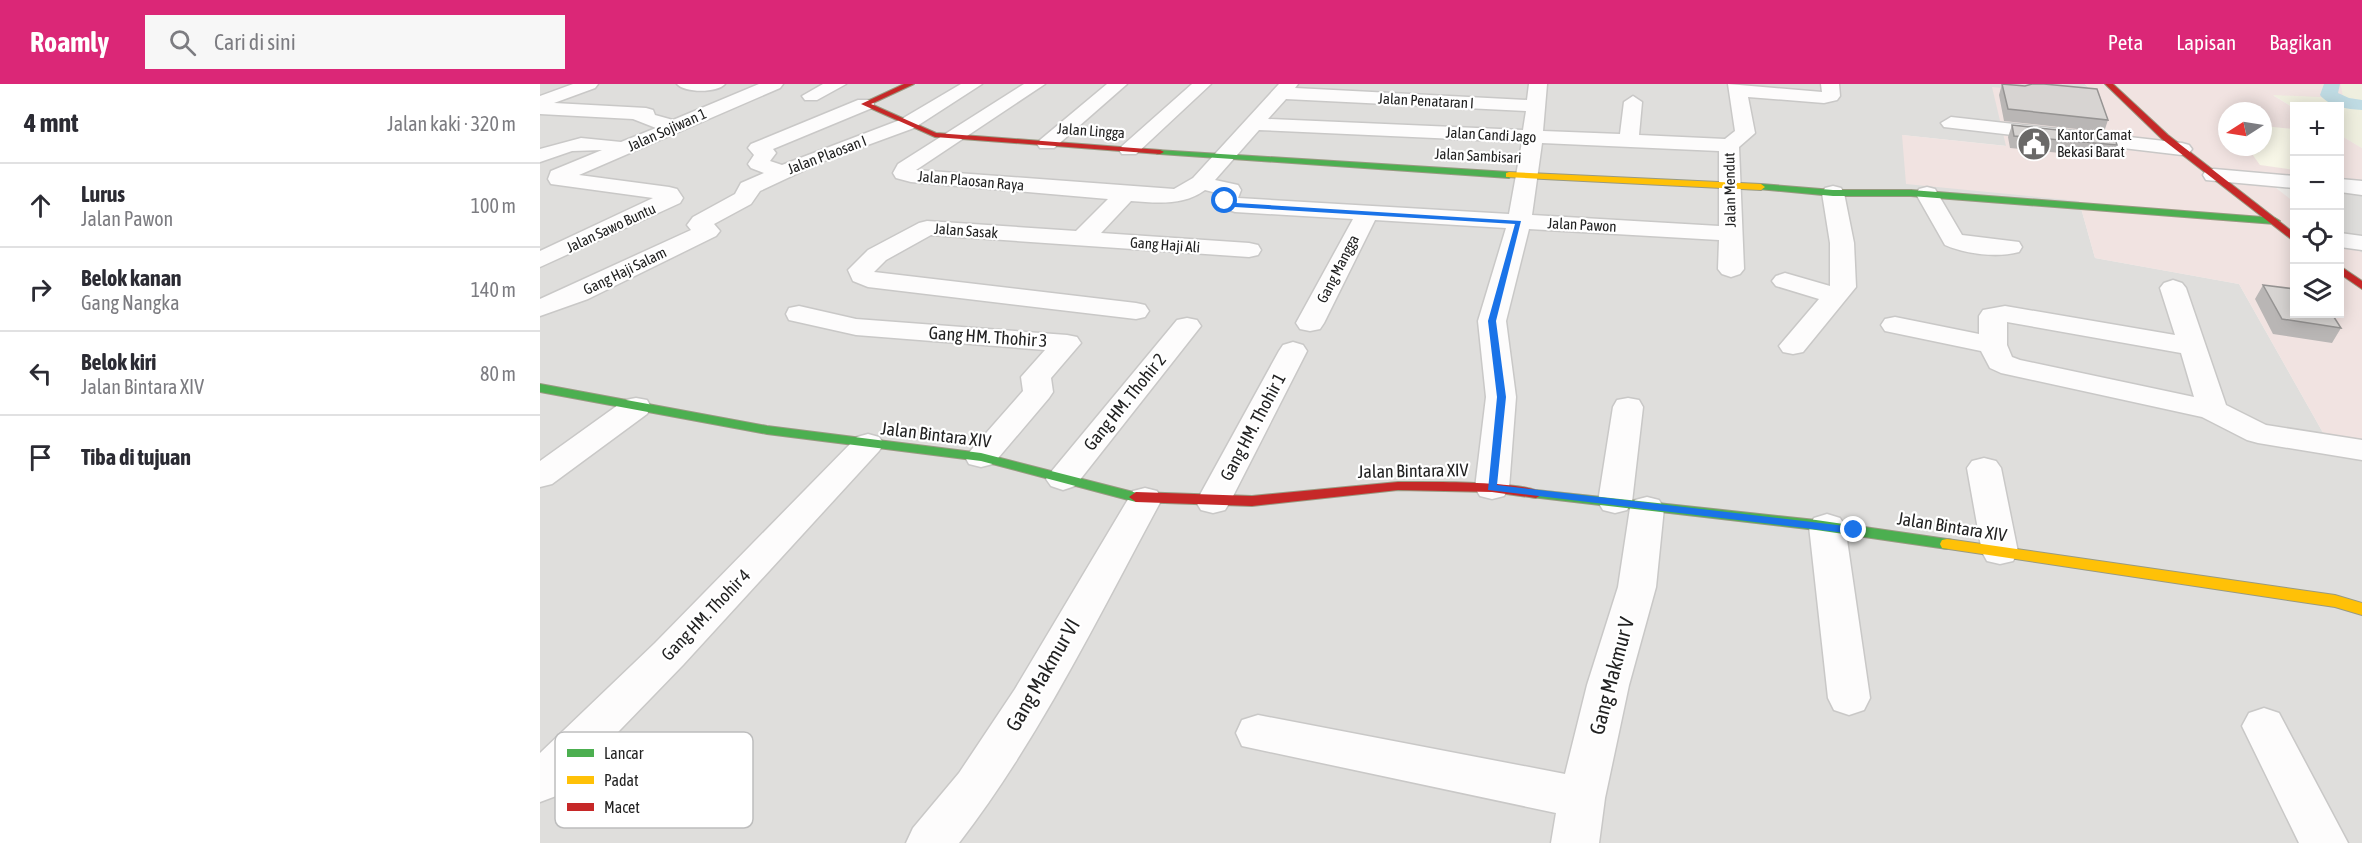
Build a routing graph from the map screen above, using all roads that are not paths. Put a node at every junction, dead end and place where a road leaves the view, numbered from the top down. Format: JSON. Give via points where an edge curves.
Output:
{"nodes":[{"id":1,"x":686,"y":84,"type":"edge"},
{"id":2,"x":716,"y":84,"type":"edge"},
{"id":3,"x":774,"y":84,"type":"edge"},
{"id":4,"x":837,"y":84,"type":"edge"},
{"id":5,"x":910,"y":84,"type":"edge"},
{"id":6,"x":973,"y":84,"type":"edge"},
{"id":7,"x":1036,"y":84,"type":"edge"},
{"id":8,"x":1118,"y":84,"type":"edge"},
{"id":9,"x":1202,"y":84,"type":"edge"},
{"id":10,"x":1538,"y":84,"type":"edge"},
{"id":11,"x":1830,"y":84,"type":"edge"},
{"id":12,"x":2109,"y":84,"type":"edge"},
{"id":13,"x":540,"y":85,"type":"edge"},
{"id":14,"x":586,"y":86,"type":"edge"},
{"id":15,"x":1737,"y":86,"type":"edge"},
{"id":16,"x":1284,"y":89,"type":"edge"},
{"id":17,"x":811,"y":96,"type":"dead end"},
{"id":18,"x":1633,"y":102,"type":"dead end"},
{"id":19,"x":540,"y":103,"type":"edge"},
{"id":20,"x":865,"y":104,"type":"junction"},
{"id":21,"x":1536,"y":106,"type":"junction"},
{"id":22,"x":540,"y":108,"type":"edge"},
{"id":23,"x":1951,"y":123,"type":"dead end"},
{"id":24,"x":907,"y":124,"type":"junction"},
{"id":25,"x":1252,"y":124,"type":"junction"},
{"id":26,"x":674,"y":127,"type":"junction"},
{"id":27,"x":957,"y":137,"type":"junction"},
{"id":28,"x":1531,"y":137,"type":"junction"},
{"id":29,"x":1629,"y":141,"type":"junction"},
{"id":30,"x":1047,"y":144,"type":"junction"},
{"id":31,"x":1729,"y":145,"type":"junction"},
{"id":32,"x":623,"y":149,"type":"junction"},
{"id":33,"x":2182,"y":149,"type":"junction"},
{"id":34,"x":1129,"y":150,"type":"junction"},
{"id":35,"x":540,"y":156,"type":"edge"},
{"id":36,"x":1223,"y":157,"type":"junction"},
{"id":37,"x":781,"y":172,"type":"junction"},
{"id":38,"x":2214,"y":175,"type":"junction"},
{"id":39,"x":559,"y":176,"type":"joint"},
{"id":40,"x":1528,"y":176,"type":"junction"},
{"id":41,"x":2290,"y":182,"type":"edge"},
{"id":42,"x":1201,"y":183,"type":"junction"},
{"id":43,"x":1731,"y":185,"type":"junction"},
{"id":44,"x":2344,"y":186,"type":"edge"},
{"id":45,"x":2362,"y":188,"type":"edge"},
{"id":46,"x":1833,"y":193,"type":"junction"},
{"id":47,"x":1126,"y":194,"type":"junction"},
{"id":48,"x":1927,"y":194,"type":"junction"},
{"id":49,"x":1366,"y":215,"type":"junction"},
{"id":50,"x":1519,"y":222,"type":"junction"},
{"id":51,"x":708,"y":231,"type":"joint"},
{"id":52,"x":2289,"y":232,"type":"edge"},
{"id":53,"x":1731,"y":234,"type":"junction"},
{"id":54,"x":540,"y":235,"type":"edge"},
{"id":55,"x":1082,"y":240,"type":"junction"},
{"id":56,"x":2344,"y":241,"type":"edge"},
{"id":57,"x":2362,"y":243,"type":"edge"},
{"id":58,"x":577,"y":244,"type":"junction"},
{"id":59,"x":2010,"y":247,"type":"dead end"},
{"id":60,"x":1249,"y":250,"type":"dead end"},
{"id":61,"x":540,"y":260,"type":"edge"},
{"id":62,"x":1731,"y":269,"type":"dead end"},
{"id":63,"x":2344,"y":271,"type":"edge"},
{"id":64,"x":1785,"y":280,"type":"dead end"},
{"id":65,"x":2362,"y":286,"type":"edge"},
{"id":66,"x":2173,"y":288,"type":"dead end"},
{"id":67,"x":1835,"y":295,"type":"junction"},
{"id":68,"x":540,"y":308,"type":"edge"},
{"id":69,"x":1136,"y":311,"type":"dead end"},
{"id":70,"x":799,"y":314,"type":"dead end"},
{"id":71,"x":1310,"y":323,"type":"dead end"},
{"id":72,"x":1895,"y":325,"type":"dead end"},
{"id":73,"x":1187,"y":326,"type":"dead end"},
{"id":74,"x":1993,"y":345,"type":"junction"},
{"id":75,"x":1793,"y":346,"type":"dead end"},
{"id":76,"x":2192,"y":346,"type":"junction"},
{"id":77,"x":1293,"y":351,"type":"dead end"},
{"id":78,"x":540,"y":388,"type":"edge"},
{"id":79,"x":636,"y":407,"type":"junction"},
{"id":80,"x":1628,"y":407,"type":"dead end"},
{"id":81,"x":2211,"y":410,"type":"junction"},
{"id":82,"x":868,"y":444,"type":"junction"},
{"id":83,"x":2362,"y":450,"type":"edge"},
{"id":84,"x":981,"y":457,"type":"junction"},
{"id":85,"x":1984,"y":468,"type":"dead end"},
{"id":86,"x":540,"y":477,"type":"edge"},
{"id":87,"x":1063,"y":479,"type":"junction"},
{"id":88,"x":1492,"y":488,"type":"junction"},
{"id":89,"x":1144,"y":499,"type":"junction"},
{"id":90,"x":1213,"y":502,"type":"junction"},
{"id":91,"x":1631,"y":505,"type":"junction"},
{"id":92,"x":1827,"y":526,"type":"junction"},
{"id":93,"x":2000,"y":552,"type":"junction"},
{"id":94,"x":2362,"y":609,"type":"edge"},
{"id":95,"x":1849,"y":698,"type":"dead end"},
{"id":96,"x":2264,"y":726,"type":"dead end"},
{"id":97,"x":590,"y":732,"type":"edge"},
{"id":98,"x":1258,"y":733,"type":"dead end"},
{"id":99,"x":555,"y":767,"type":"edge"},
{"id":100,"x":540,"y":782,"type":"edge"},
{"id":101,"x":1582,"y":798,"type":"junction"},
{"id":102,"x":930,"y":843,"type":"edge"},
{"id":103,"x":1575,"y":843,"type":"edge"},
{"id":104,"x":2324,"y":843,"type":"edge"}],
"edges":[{"from":1,"to":2,"type":"street"},
{"from":3,"to":26,"type":"street","name":"Jalan Sojiwan 1"},
{"from":4,"to":17,"type":"street"},
{"from":5,"to":20,"type":"street"},
{"from":6,"to":24,"type":"street","name":"Jalan Plaosan I"},
{"from":7,"to":27,"type":"street","name":"Jalan Plaosan Raya"},
{"from":8,"to":30,"type":"street"},
{"from":9,"to":34,"type":"street"},
{"from":10,"to":21,"type":"street"},
{"from":11,"to":15,"type":"street","via":[[1831,96],[1824,98]]},
{"from":12,"to":33,"type":"street"},
{"from":13,"to":14,"type":"street"},
{"from":14,"to":19,"type":"street"},
{"from":15,"to":31,"type":"street","name":"Jalan Mendut","via":[[1744,133]]},
{"from":16,"to":21,"type":"street","name":"Jalan Penataran I"},
{"from":16,"to":25,"type":"street"},
{"from":18,"to":29,"type":"street"},
{"from":20,"to":24,"type":"street","name":"Jalan Lingga"},
{"from":20,"to":37,"type":"street","via":[[758,148],[766,153],[758,164]]},
{"from":21,"to":28,"type":"street"},
{"from":22,"to":26,"type":"street","via":[[646,114],[641,117]]},
{"from":23,"to":33,"type":"street"},
{"from":24,"to":27,"type":"street","name":"Jalan Lingga","via":[[935,135]]},
{"from":24,"to":37,"type":"street","name":"Jalan Plaosan I"},
{"from":25,"to":28,"type":"street","name":"Jalan Candi Jago"},
{"from":25,"to":36,"type":"street"},
{"from":26,"to":32,"type":"street","name":"Jalan Sojiwan 1"},
{"from":27,"to":30,"type":"street","name":"Jalan Lingga"},
{"from":27,"to":47,"type":"street","name":"Jalan Plaosan Raya","via":[[905,168],[904,173]]},
{"from":28,"to":29,"type":"street","name":"Jalan Candi Jago"},
{"from":28,"to":40,"type":"street"},
{"from":29,"to":31,"type":"street","name":"Jalan Candi Jago"},
{"from":30,"to":34,"type":"street","name":"Jalan Lingga"},
{"from":31,"to":43,"type":"street","name":"Jalan Mendut"},
{"from":32,"to":35,"type":"street","via":[[580,142]]},
{"from":32,"to":39,"type":"street","name":"Jalan Sojiwan 1"},
{"from":33,"to":38,"type":"street"},
{"from":34,"to":36,"type":"street","name":"Jalan Lingga"},
{"from":36,"to":40,"type":"street","name":"Jalan Sambisari"},
{"from":36,"to":42,"type":"street"},
{"from":37,"to":51,"type":"street","name":"Jalan Plaosan I","via":[[749,188],[743,199],[701,222],[699,225]]},
{"from":38,"to":41,"type":"street"},
{"from":38,"to":52,"type":"street"},
{"from":39,"to":58,"type":"street","name":"Jalan Sawo Buntu","via":[[669,194],[672,198]]},
{"from":40,"to":43,"type":"street","name":"Jalan Sambisari"},
{"from":40,"to":50,"type":"street"},
{"from":42,"to":47,"type":"street","via":[[1182,196]]},
{"from":42,"to":49,"type":"street","name":"Jalan Pawon","via":[[1230,190],[1225,201],[1234,205]]},
{"from":43,"to":46,"type":"street","name":"Jalan Sambisari"},
{"from":43,"to":53,"type":"street","name":"Jalan Mendut"},
{"from":44,"to":45,"type":"street"},
{"from":46,"to":48,"type":"street","name":"Jalan Sambisari"},
{"from":46,"to":67,"type":"street","via":[[1844,268],[1842,287]]},
{"from":47,"to":55,"type":"street"},
{"from":48,"to":52,"type":"street","name":"Jalan Sambisari"},
{"from":48,"to":59,"type":"street","via":[[1953,240]]},
{"from":49,"to":50,"type":"street","name":"Jalan Pawon"},
{"from":49,"to":71,"type":"street","name":"Gang Mangga"},
{"from":50,"to":53,"type":"street","name":"Jalan Pawon"},
{"from":50,"to":88,"type":"street","via":[[1492,321],[1501,397]]},
{"from":51,"to":68,"type":"street","name":"Gang Haji Salam"},
{"from":53,"to":62,"type":"street","name":"Jalan Mendut"},
{"from":54,"to":58,"type":"street"},
{"from":55,"to":60,"type":"street","name":"Gang Haji Ali"},
{"from":55,"to":69,"type":"street","name":"Jalan Sasak","via":[[927,228],[877,255],[861,270],[868,279]]},
{"from":56,"to":57,"type":"street"},
{"from":58,"to":61,"type":"street","name":"Jalan Sawo Buntu"},
{"from":63,"to":65,"type":"street"},
{"from":64,"to":67,"type":"street"},
{"from":66,"to":76,"type":"street"},
{"from":67,"to":75,"type":"street"},
{"from":70,"to":84,"type":"street","name":"Gang HM. Thohir 3","via":[[856,327],[1067,343],[1036,377],[1038,392]]},
{"from":72,"to":74,"type":"street"},
{"from":73,"to":87,"type":"street","name":"Gang HM. Thohir 2"},
{"from":74,"to":76,"type":"street","via":[[1993,316],[2005,314]]},
{"from":74,"to":81,"type":"street","via":[[1996,357],[2011,367]]},
{"from":76,"to":81,"type":"street"},
{"from":77,"to":90,"type":"street","name":"Gang HM. Thohir 1"},
{"from":78,"to":79,"type":"street","name":"Jalan Bintara XIV"},
{"from":79,"to":82,"type":"street","name":"Jalan Bintara XIV"},
{"from":79,"to":86,"type":"street"},
{"from":80,"to":91,"type":"street","name":"Gang Makmur V"},
{"from":81,"to":83,"type":"street","via":[[2258,433]]},
{"from":82,"to":84,"type":"street","name":"Jalan Bintara XIV"},
{"from":82,"to":97,"type":"street","name":"Gang HM. Thohir 4"},
{"from":84,"to":87,"type":"street","name":"Jalan Bintara XIV"},
{"from":85,"to":93,"type":"street"},
{"from":87,"to":89,"type":"street","name":"Jalan Bintara XIV"},
{"from":88,"to":90,"type":"street","name":"Jalan Bintara XIV","via":[[1398,486]]},
{"from":88,"to":91,"type":"street","name":"Jalan Bintara XIV"},
{"from":89,"to":90,"type":"street","name":"Jalan Bintara XIV"},
{"from":89,"to":102,"type":"street","name":"Gang Makmur VI","via":[[1030,701],[975,787]]},
{"from":91,"to":92,"type":"street","name":"Jalan Bintara XIV"},
{"from":91,"to":101,"type":"street","name":"Gang Makmur V","via":[[1637,587],[1608,685]]},
{"from":92,"to":93,"type":"street","name":"Jalan Bintara XIV"},
{"from":92,"to":95,"type":"street"},
{"from":93,"to":94,"type":"street","name":"Jalan Bintara XIV","via":[[2335,601]]},
{"from":96,"to":104,"type":"street"},
{"from":98,"to":101,"type":"street"},
{"from":99,"to":100,"type":"street","name":"Gang HM. Thohir 4"},
{"from":101,"to":103,"type":"street","name":"Gang Makmur V"}]}
